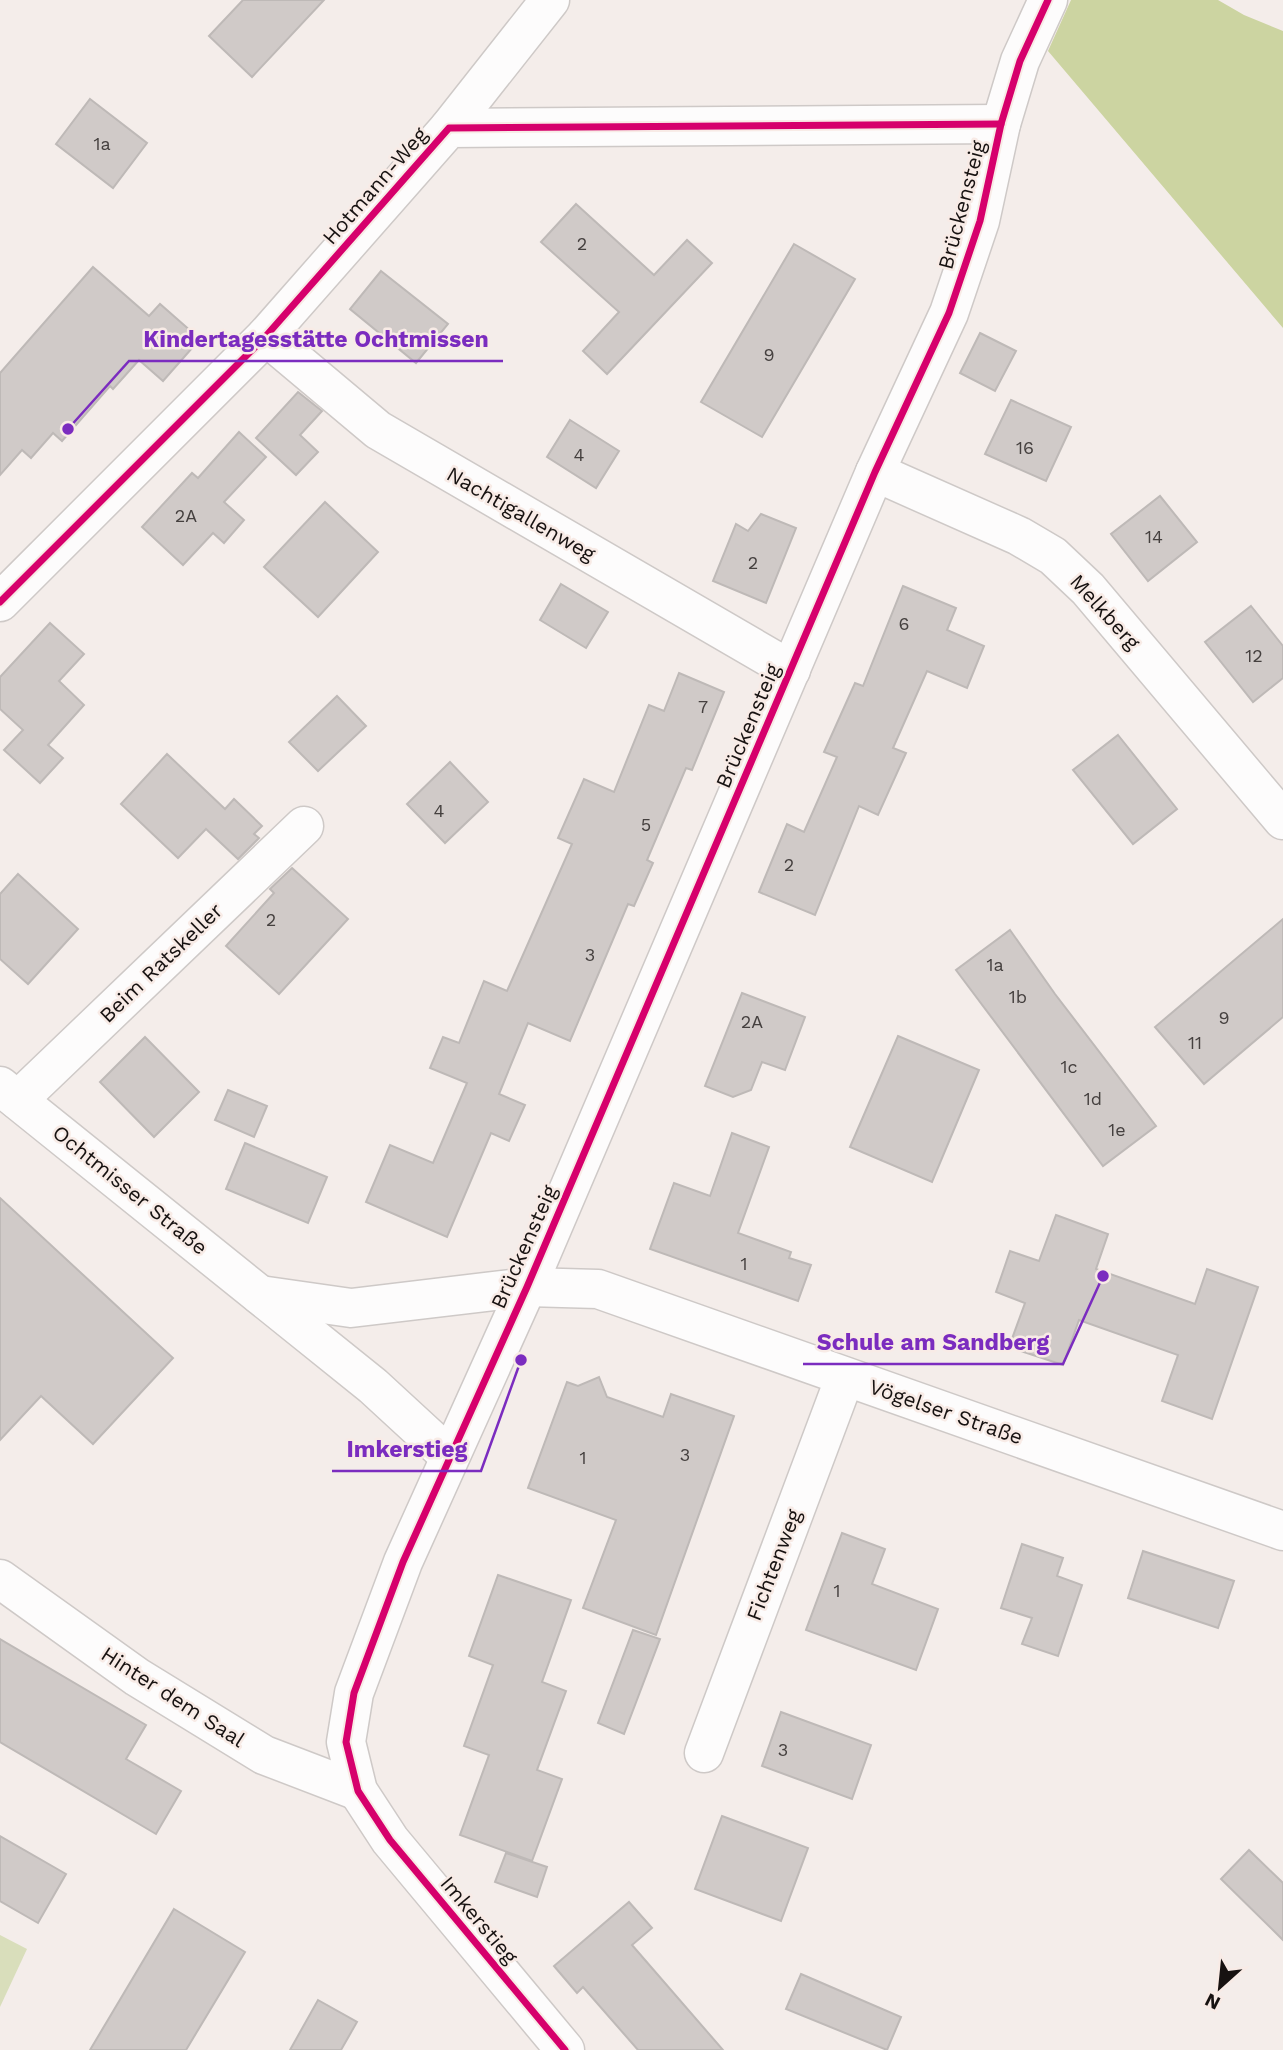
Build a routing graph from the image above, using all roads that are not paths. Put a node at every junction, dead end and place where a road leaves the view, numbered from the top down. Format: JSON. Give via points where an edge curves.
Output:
{"nodes":[{"id":1,"x":550,"y":0,"type":"edge"},
{"id":2,"x":1048,"y":0,"type":"edge"},
{"id":3,"x":1001,"y":124,"type":"junction"},
{"id":4,"x":449,"y":128,"type":"junction"},
{"id":5,"x":266,"y":336,"type":"junction"},
{"id":6,"x":875,"y":472,"type":"junction"},
{"id":7,"x":0,"y":602,"type":"edge"},
{"id":8,"x":790,"y":670,"type":"junction"},
{"id":9,"x":1283,"y":820,"type":"edge"},
{"id":10,"x":304,"y":826,"type":"dead end"},
{"id":11,"x":9,"y":1093,"type":"edge"},
{"id":12,"x":527,"y":1287,"type":"junction"},
{"id":13,"x":260,"y":1295,"type":"junction"},
{"id":14,"x":845,"y":1377,"type":"junction"},
{"id":15,"x":449,"y":1456,"type":"junction"},
{"id":16,"x":1283,"y":1531,"type":"edge"},
{"id":17,"x":0,"y":1579,"type":"edge"},
{"id":18,"x":704,"y":1753,"type":"dead end"},
{"id":19,"x":358,"y":1791,"type":"junction"},
{"id":20,"x":565,"y":2050,"type":"edge"}],
"edges":[{"from":1,"to":4,"type":"street"},
{"from":2,"to":3,"type":"street","name":"Brückensteig","via":[[1020,61]]},
{"from":3,"to":4,"type":"street","name":"Hotmann-Weg"},
{"from":3,"to":6,"type":"street","name":"Brückensteig","via":[[980,221],[949,313]]},
{"from":4,"to":5,"type":"street","name":"Hotmann-Weg"},
{"from":5,"to":7,"type":"street","name":"Hotmann-Weg"},
{"from":5,"to":8,"type":"street","name":"Nachtigallenweg","via":[[378,430]]},
{"from":6,"to":8,"type":"street","name":"Brückensteig"},
{"from":6,"to":9,"type":"street","name":"Melkberg","via":[[1019,536],[1053,556],[1088,589]]},
{"from":8,"to":12,"type":"street","name":"Brückensteig"},
{"from":10,"to":11,"type":"street","name":"Beim Ratskeller"},
{"from":11,"to":13,"type":"street","name":"Ochtmisser Straße"},
{"from":12,"to":13,"type":"street","via":[[351,1308]]},
{"from":12,"to":14,"type":"street","name":"Vögelser Straße","via":[[598,1289]]},
{"from":12,"to":15,"type":"street","name":"Brückensteig"},
{"from":13,"to":15,"type":"street","name":"Ochtmisser Straße","via":[[373,1386]]},
{"from":14,"to":16,"type":"street","name":"Vögelser Straße"},
{"from":14,"to":18,"type":"street","name":"Fichtenweg"},
{"from":15,"to":19,"type":"street","name":"Imkerstieg","via":[[354,1693],[346,1742]]},
{"from":17,"to":19,"type":"street","name":"Hinter dem Saal","via":[[137,1678],[264,1755]]},
{"from":19,"to":20,"type":"street","name":"Imkerstieg","via":[[390,1840]]}]}
